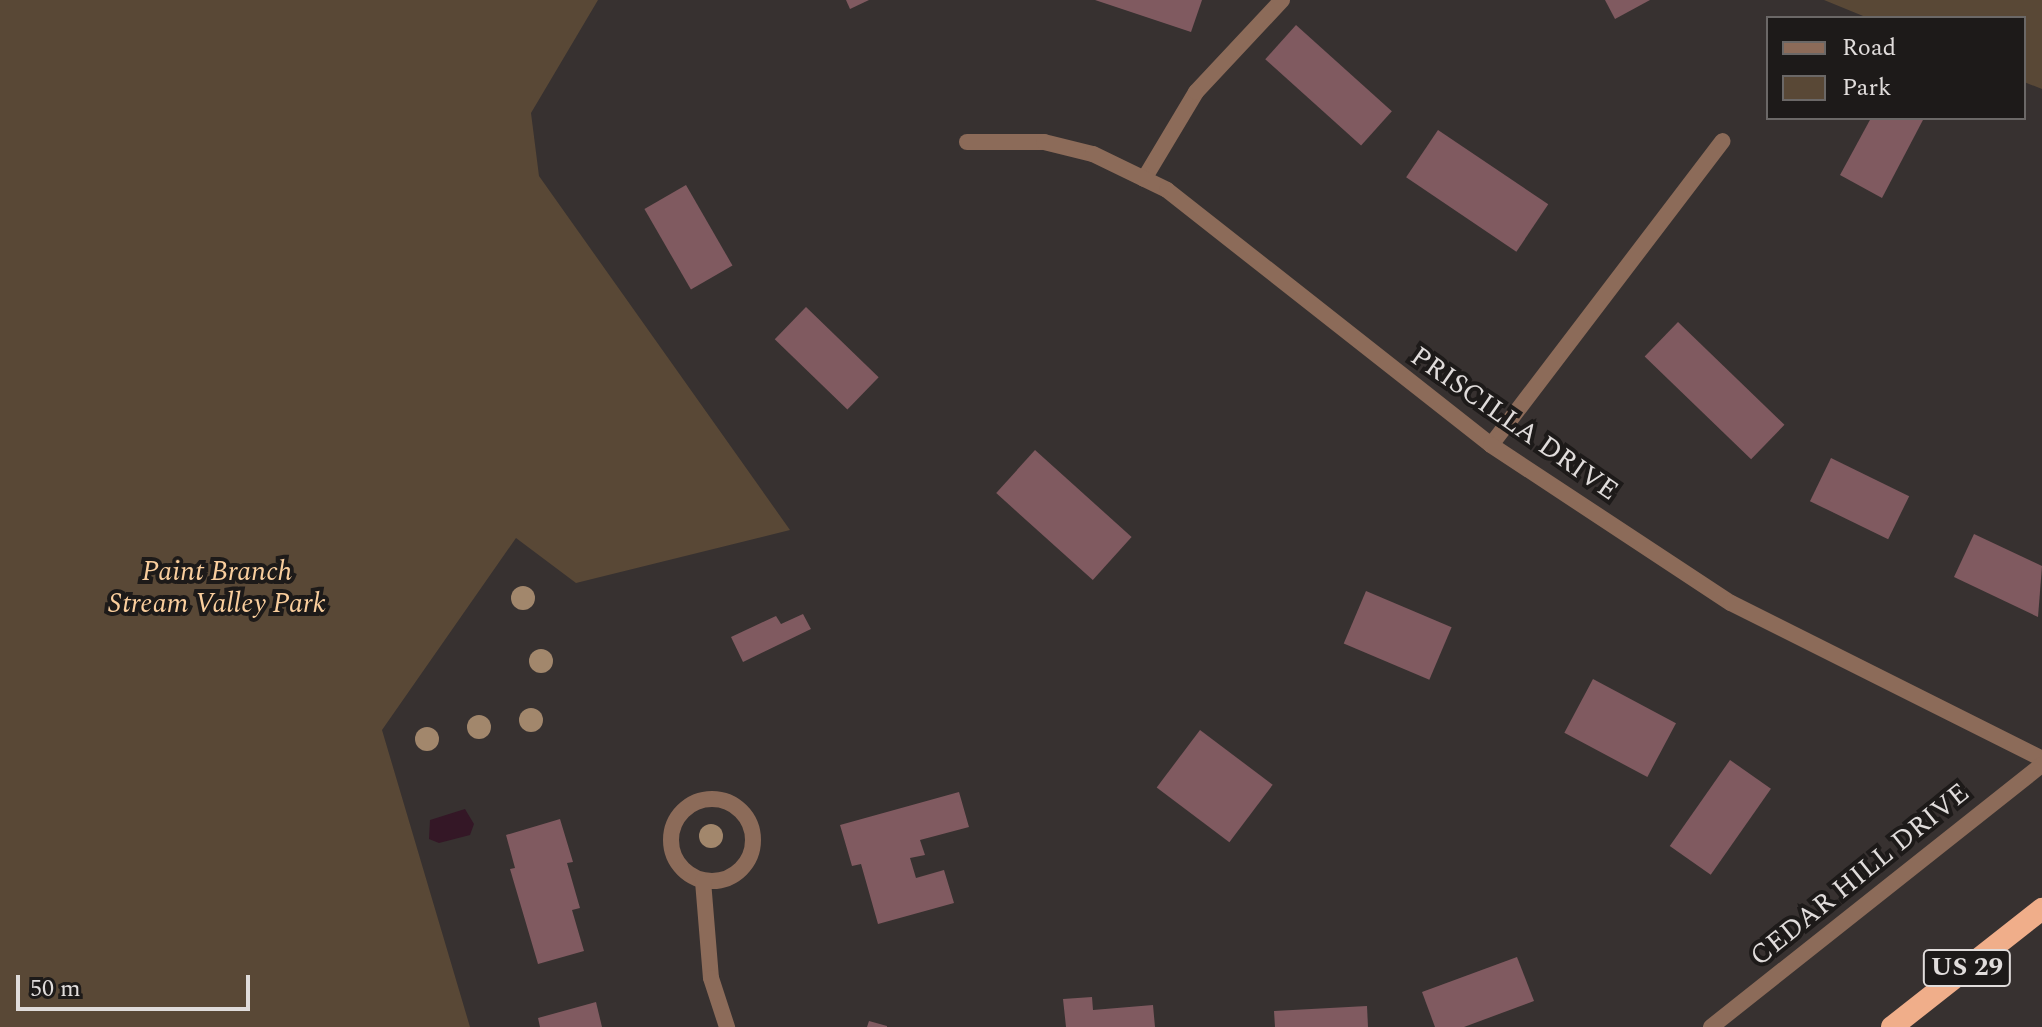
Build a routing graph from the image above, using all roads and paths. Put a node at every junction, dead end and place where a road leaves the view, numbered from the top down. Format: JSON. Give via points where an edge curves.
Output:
{"nodes":[{"id":1,"x":1282,"y":0,"type":"edge"},
{"id":2,"x":1723,"y":141,"type":"dead end"},
{"id":3,"x":967,"y":142,"type":"dead end"},
{"id":4,"x":1144,"y":179,"type":"junction"},
{"id":5,"x":1491,"y":445,"type":"junction"},
{"id":6,"x":2042,"y":759,"type":"edge"},
{"id":7,"x":2042,"y":765,"type":"edge"},
{"id":8,"x":703,"y":881,"type":"junction"},
{"id":9,"x":2042,"y":909,"type":"edge"},
{"id":10,"x":727,"y":1027,"type":"edge"},
{"id":11,"x":1711,"y":1027,"type":"edge"},
{"id":12,"x":1892,"y":1027,"type":"edge"}],
"edges":[{"from":1,"to":4,"type":"street","via":[[1196,92]]},
{"from":2,"to":5,"type":"street"},
{"from":3,"to":4,"type":"street","name":"PRISCILLA DRIVE","via":[[1044,142],[1093,154]]},
{"from":4,"to":5,"type":"street","name":"PRISCILLA DRIVE","via":[[1167,190]]},
{"from":5,"to":6,"type":"street","name":"PRISCILLA DRIVE","via":[[1731,603]]},
{"from":7,"to":11,"type":"street","name":"CEDAR HILL DRIVE"},
{"from":8,"to":8,"type":"street","via":[[729,878],[748,861],[753,848],[743,812],[720,799],[694,803],[671,832],[674,857]]},
{"from":8,"to":10,"type":"street","via":[[711,978]]},
{"from":9,"to":12,"type":"highway","number":"US 29"}]}
